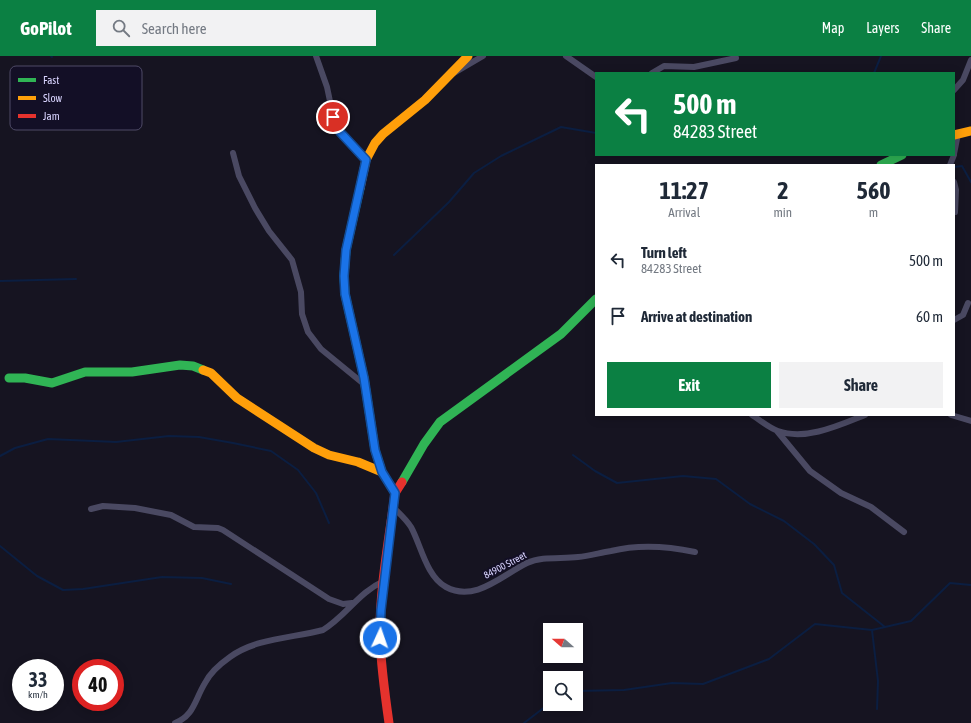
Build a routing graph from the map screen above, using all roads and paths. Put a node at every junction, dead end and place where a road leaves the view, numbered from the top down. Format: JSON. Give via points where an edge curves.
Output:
{"nodes":[{"id":1,"x":316,"y":56,"type":"edge"},
{"id":2,"x":468,"y":56,"type":"edge"},
{"id":3,"x":483,"y":56,"type":"edge"},
{"id":4,"x":566,"y":56,"type":"edge"},
{"id":5,"x":736,"y":58,"type":"dead end"},
{"id":6,"x":971,"y":60,"type":"edge"},
{"id":7,"x":654,"y":72,"type":"edge"},
{"id":8,"x":453,"y":74,"type":"junction"},
{"id":9,"x":595,"y":76,"type":"edge"},
{"id":10,"x":955,"y":89,"type":"edge"},
{"id":11,"x":971,"y":131,"type":"edge"},
{"id":12,"x":956,"y":134,"type":"edge"},
{"id":13,"x":955,"y":144,"type":"edge"},
{"id":14,"x":233,"y":153,"type":"dead end"},
{"id":15,"x":900,"y":156,"type":"edge"},
{"id":16,"x":366,"y":160,"type":"junction"},
{"id":17,"x":883,"y":164,"type":"edge"},
{"id":18,"x":955,"y":186,"type":"edge"},
{"id":19,"x":955,"y":212,"type":"dead end"},
{"id":20,"x":968,"y":302,"type":"dead end"},
{"id":21,"x":595,"y":303,"type":"edge"},
{"id":22,"x":955,"y":319,"type":"edge"},
{"id":23,"x":9,"y":378,"type":"dead end"},
{"id":24,"x":365,"y":385,"type":"junction"},
{"id":25,"x":754,"y":416,"type":"edge"},
{"id":26,"x":855,"y":416,"type":"edge"},
{"id":27,"x":862,"y":416,"type":"edge"},
{"id":28,"x":954,"y":416,"type":"edge"},
{"id":29,"x":851,"y":420,"type":"junction"},
{"id":30,"x":971,"y":421,"type":"edge"},
{"id":31,"x":777,"y":431,"type":"junction"},
{"id":32,"x":382,"y":472,"type":"junction"},
{"id":33,"x":395,"y":493,"type":"junction"},
{"id":34,"x":393,"y":507,"type":"junction"},
{"id":35,"x":91,"y":509,"type":"dead end"},
{"id":36,"x":904,"y":532,"type":"dead end"},
{"id":37,"x":695,"y":552,"type":"dead end"},
{"id":38,"x":384,"y":581,"type":"junction"},
{"id":39,"x":352,"y":603,"type":"junction"},
{"id":40,"x":175,"y":723,"type":"edge"},
{"id":41,"x":389,"y":723,"type":"edge"}],
"edges":[{"from":1,"to":16,"type":"street","via":[[327,87],[335,125]]},
{"from":2,"to":8,"type":"street"},
{"from":3,"to":8,"type":"street"},
{"from":4,"to":9,"type":"street"},
{"from":5,"to":7,"type":"street","via":[[694,67],[664,66]]},
{"from":6,"to":10,"type":"street","via":[[963,80]]},
{"from":8,"to":16,"type":"street","via":[[383,134]]},
{"from":11,"to":12,"type":"street"},
{"from":12,"to":13,"type":"street"},
{"from":14,"to":24,"type":"street","via":[[239,176],[255,208],[292,260],[308,332],[321,349]]},
{"from":15,"to":17,"type":"street"},
{"from":16,"to":24,"type":"street","via":[[346,250],[344,276],[345,294]]},
{"from":18,"to":19,"type":"street"},
{"from":20,"to":22,"type":"street","via":[[963,315]]},
{"from":21,"to":33,"type":"street","via":[[562,334],[444,418],[424,444]]},
{"from":23,"to":32,"type":"street","via":[[25,378],[52,384],[85,372],[132,372],[180,365],[193,366],[211,374],[237,398],[314,448],[329,456],[358,462]]},
{"from":24,"to":32,"type":"street","via":[[375,450]]},
{"from":25,"to":31,"type":"street"},
{"from":26,"to":29,"type":"street"},
{"from":27,"to":29,"type":"street"},
{"from":28,"to":30,"type":"street"},
{"from":29,"to":31,"type":"street","via":[[813,432]]},
{"from":31,"to":36,"type":"street","via":[[810,471],[841,493],[872,507]]},
{"from":32,"to":33,"type":"street"},
{"from":33,"to":34,"type":"street"},
{"from":34,"to":37,"type":"street","name":"84900 Street","via":[[411,528],[435,577],[445,586],[468,592],[491,584],[537,560],[591,556],[622,549],[654,546]]},
{"from":34,"to":38,"type":"street"},
{"from":35,"to":39,"type":"street","via":[[103,506],[135,508],[171,515],[194,527],[218,528],[329,599],[343,604]]},
{"from":38,"to":39,"type":"street","via":[[372,586]]},
{"from":38,"to":41,"type":"street","via":[[380,638]]},
{"from":39,"to":40,"type":"street","via":[[323,630],[265,642],[230,656],[205,682],[188,717]]}]}
